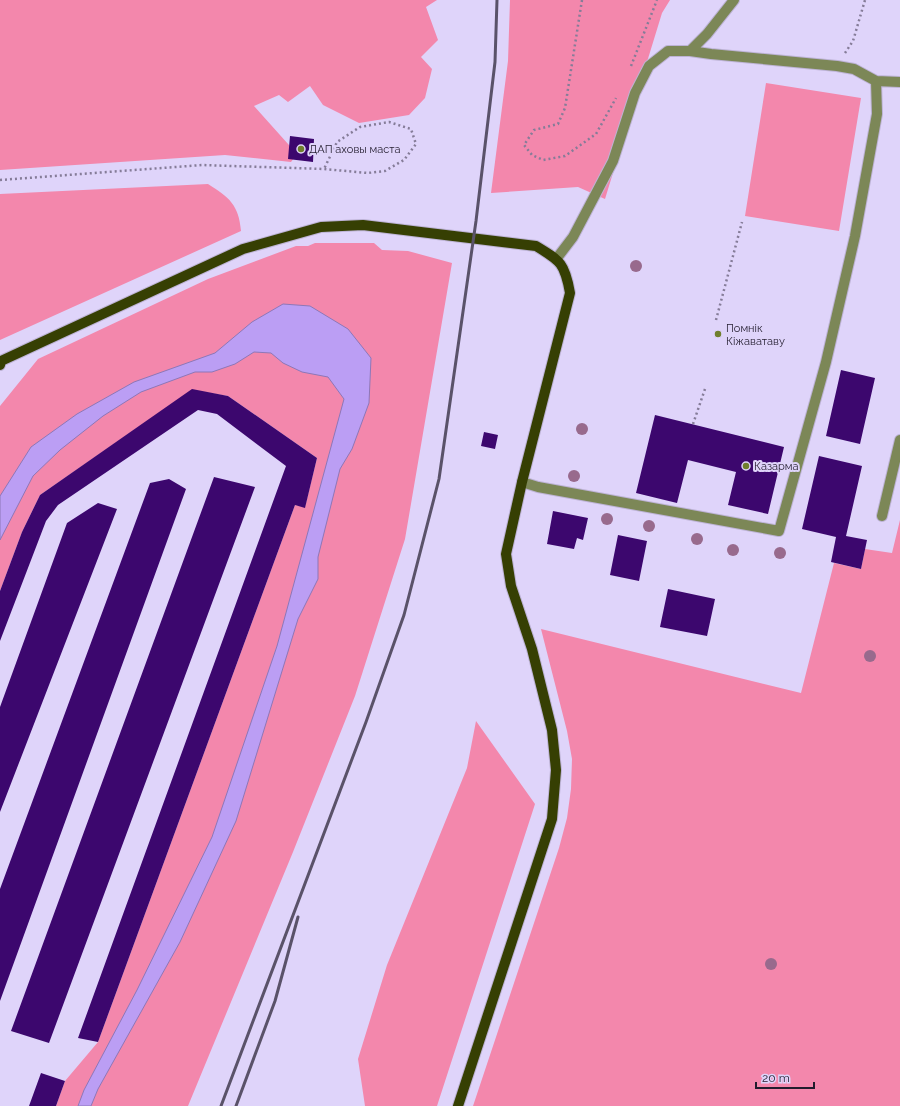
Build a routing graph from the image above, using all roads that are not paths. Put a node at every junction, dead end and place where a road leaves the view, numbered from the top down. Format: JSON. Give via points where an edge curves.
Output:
{"nodes":[{"id":1,"x":734,"y":0,"type":"edge"},
{"id":2,"x":690,"y":51,"type":"junction"},
{"id":3,"x":876,"y":81,"type":"junction"},
{"id":4,"x":900,"y":82,"type":"edge"},
{"id":5,"x":557,"y":258,"type":"junction"},
{"id":6,"x":0,"y":362,"type":"edge"},
{"id":7,"x":900,"y":440,"type":"edge"},
{"id":8,"x":522,"y":482,"type":"junction"},
{"id":9,"x":882,"y":516,"type":"dead end"},
{"id":10,"x":458,"y":1106,"type":"edge"}],
"edges":[{"from":1,"to":2,"type":"lane"},
{"from":2,"to":3,"type":"lane","via":[[837,66],[854,69]]},
{"from":2,"to":5,"type":"lane","via":[[668,51],[650,66],[635,93],[613,161],[573,237]]},
{"from":3,"to":4,"type":"lane"},
{"from":3,"to":8,"type":"lane","via":[[877,114],[855,236],[826,362],[779,531]]},
{"from":5,"to":6,"type":"main road","via":[[536,246],[363,225],[321,227],[243,249]]},
{"from":5,"to":8,"type":"main road","via":[[567,273],[570,293]]},
{"from":7,"to":9,"type":"lane"},
{"from":8,"to":10,"type":"main road","via":[[506,554],[511,586],[532,649],[552,730],[556,770],[552,819]]}]}
